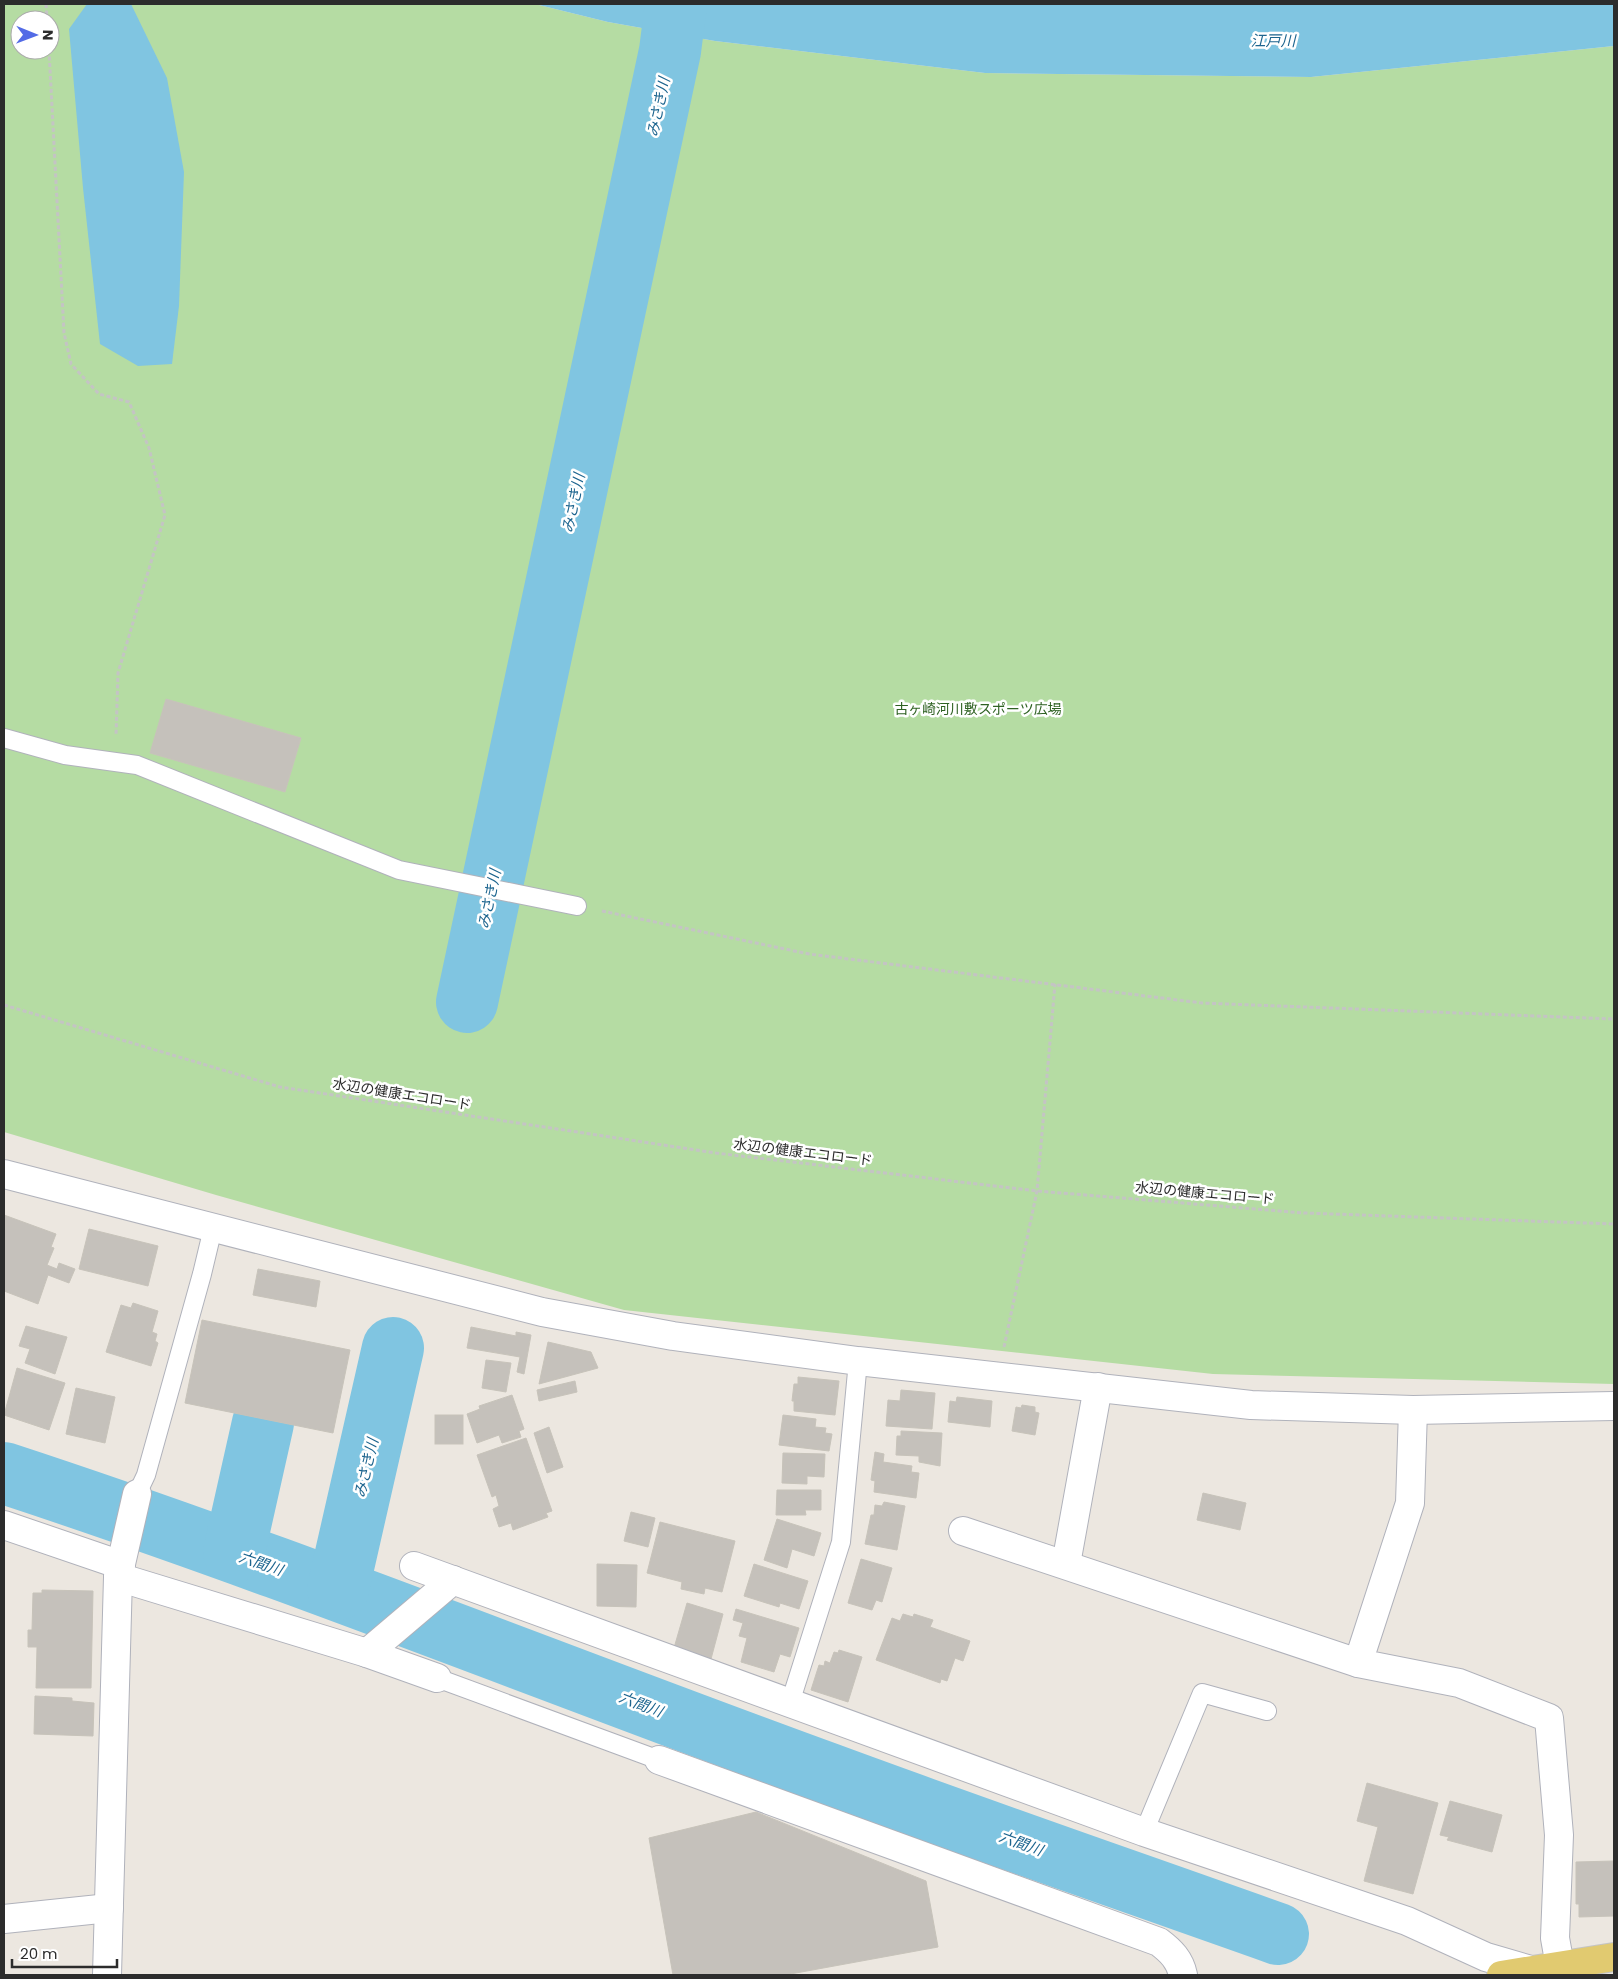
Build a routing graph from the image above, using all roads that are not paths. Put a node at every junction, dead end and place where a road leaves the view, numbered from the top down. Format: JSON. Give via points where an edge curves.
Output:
{"nodes":[{"id":1,"x":4,"y":738,"type":"edge"},
{"id":2,"x":577,"y":906,"type":"road end"},
{"id":3,"x":4,"y":1174,"type":"edge"},
{"id":4,"x":213,"y":1228,"type":"junction"},
{"id":5,"x":858,"y":1361,"type":"junction"},
{"id":6,"x":1098,"y":1387,"type":"junction"},
{"id":7,"x":1614,"y":1406,"type":"edge"},
{"id":8,"x":1412,"y":1410,"type":"junction"},
{"id":9,"x":138,"y":1494,"type":"joint"},
{"id":10,"x":4,"y":1525,"type":"edge"},
{"id":11,"x":962,"y":1531,"type":"dead end"},
{"id":12,"x":1066,"y":1564,"type":"junction"},
{"id":13,"x":414,"y":1566,"type":"dead end"},
{"id":14,"x":119,"y":1571,"type":"junction"},
{"id":15,"x":454,"y":1580,"type":"junction"},
{"id":16,"x":367,"y":1653,"type":"junction"},
{"id":17,"x":1358,"y":1663,"type":"junction"},
{"id":18,"x":437,"y":1678,"type":"joint"},
{"id":19,"x":790,"y":1703,"type":"junction"},
{"id":20,"x":1267,"y":1711,"type":"dead end"},
{"id":21,"x":659,"y":1760,"type":"joint"},
{"id":22,"x":1144,"y":1832,"type":"junction"},
{"id":23,"x":109,"y":1908,"type":"junction"},
{"id":24,"x":4,"y":1919,"type":"edge"},
{"id":25,"x":1614,"y":1958,"type":"edge"},
{"id":26,"x":1534,"y":1971,"type":"junction"},
{"id":27,"x":1570,"y":1971,"type":"edge"},
{"id":28,"x":108,"y":1975,"type":"edge"},
{"id":29,"x":1183,"y":1975,"type":"edge"},
{"id":30,"x":1501,"y":1975,"type":"edge"}],
"edges":[{"from":1,"to":2,"type":"lane","via":[[65,755],[137,765],[399,870]]},
{"from":3,"to":4,"type":"street"},
{"from":4,"to":5,"type":"street","via":[[542,1312],[673,1336]]},
{"from":4,"to":9,"type":"lane","via":[[146,1475]]},
{"from":5,"to":6,"type":"street"},
{"from":5,"to":19,"type":"lane","via":[[841,1542]]},
{"from":6,"to":8,"type":"street","via":[[1251,1405]]},
{"from":6,"to":12,"type":"street"},
{"from":7,"to":8,"type":"street"},
{"from":8,"to":17,"type":"street","via":[[1410,1503]]},
{"from":9,"to":14,"type":"street"},
{"from":10,"to":14,"type":"street"},
{"from":11,"to":12,"type":"street"},
{"from":12,"to":17,"type":"street"},
{"from":13,"to":15,"type":"street"},
{"from":14,"to":16,"type":"street"},
{"from":14,"to":23,"type":"street"},
{"from":15,"to":16,"type":"street"},
{"from":15,"to":19,"type":"street"},
{"from":16,"to":18,"type":"street"},
{"from":17,"to":27,"type":"street","via":[[1459,1682],[1549,1718],[1559,1835],[1555,1938]]},
{"from":18,"to":21,"type":"lane"},
{"from":19,"to":22,"type":"street"},
{"from":20,"to":22,"type":"lane","via":[[1202,1693]]},
{"from":21,"to":29,"type":"street","via":[[1159,1942],[1181,1965]]},
{"from":22,"to":26,"type":"street","via":[[1407,1921],[1486,1957]]},
{"from":23,"to":24,"type":"street"},
{"from":23,"to":28,"type":"street"},
{"from":25,"to":27,"type":"main road"},
{"from":26,"to":27,"type":"main road"},
{"from":26,"to":30,"type":"main road"}]}
